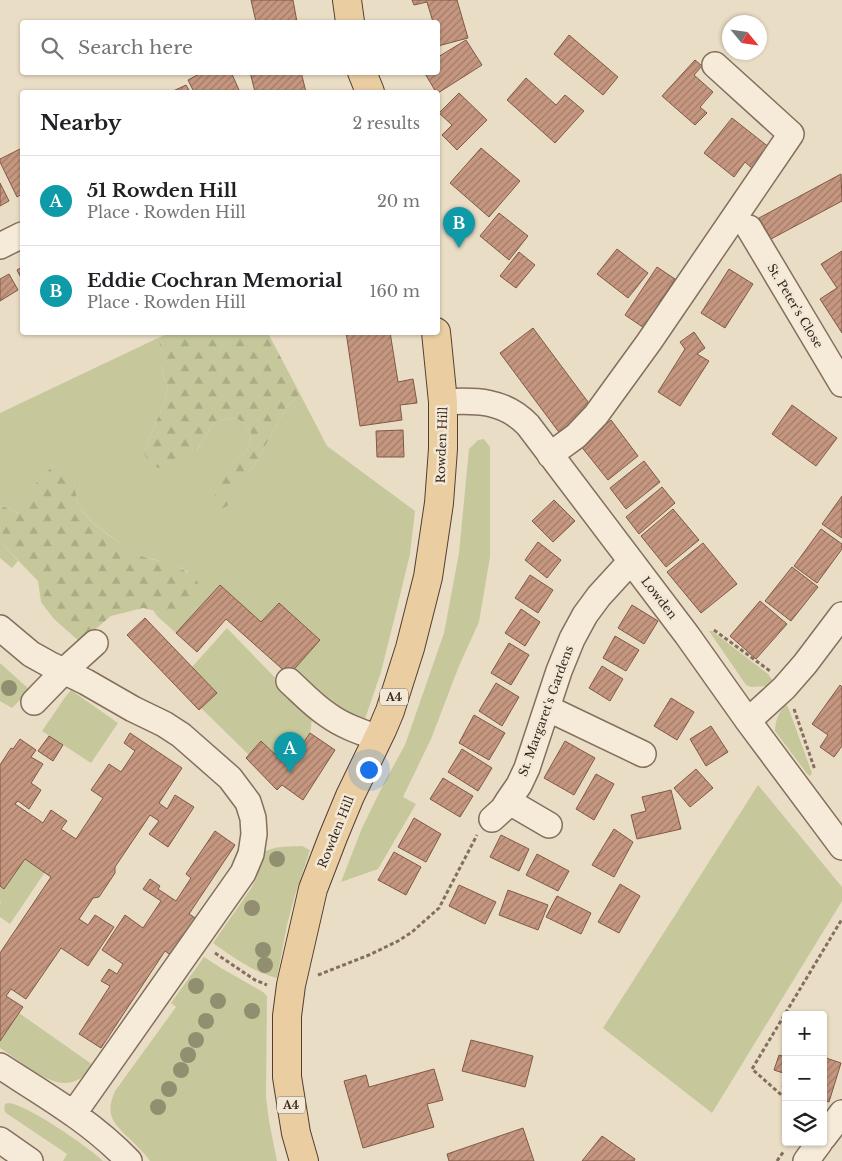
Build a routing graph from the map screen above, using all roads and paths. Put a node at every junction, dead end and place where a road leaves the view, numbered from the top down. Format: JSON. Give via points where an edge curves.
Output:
{"nodes":[{"id":1,"x":347,"y":0,"type":"edge"},
{"id":2,"x":350,"y":20,"type":"edge"},
{"id":3,"x":715,"y":64,"type":"dead end"},
{"id":4,"x":748,"y":228,"type":"dead end"},
{"id":5,"x":20,"y":236,"type":"edge"},
{"id":6,"x":0,"y":246,"type":"edge"},
{"id":7,"x":436,"y":335,"type":"edge"},
{"id":8,"x":842,"y":384,"type":"edge"},
{"id":9,"x":443,"y":402,"type":"junction"},
{"id":10,"x":550,"y":455,"type":"junction"},
{"id":11,"x":631,"y":561,"type":"junction"},
{"id":12,"x":842,"y":614,"type":"edge"},
{"id":13,"x":0,"y":628,"type":"edge"},
{"id":14,"x":95,"y":643,"type":"dead end"},
{"id":15,"x":64,"y":671,"type":"junction"},
{"id":16,"x":289,"y":681,"type":"dead end"},
{"id":17,"x":34,"y":702,"type":"dead end"},
{"id":18,"x":547,"y":708,"type":"junction"},
{"id":19,"x":748,"y":721,"type":"junction"},
{"id":20,"x":378,"y":738,"type":"junction"},
{"id":21,"x":643,"y":754,"type":"dead end"},
{"id":22,"x":493,"y":817,"type":"junction"},
{"id":23,"x":548,"y":825,"type":"dead end"},
{"id":24,"x":842,"y":847,"type":"edge"},
{"id":25,"x":842,"y":919,"type":"edge"},
{"id":26,"x":197,"y":939,"type":"junction"},
{"id":27,"x":291,"y":985,"type":"junction"},
{"id":28,"x":2,"y":1071,"type":"edge"},
{"id":29,"x":782,"y":1095,"type":"edge"},
{"id":30,"x":842,"y":1112,"type":"edge"},
{"id":31,"x":74,"y":1113,"type":"junction"},
{"id":32,"x":827,"y":1133,"type":"edge"},
{"id":33,"x":0,"y":1140,"type":"edge"},
{"id":34,"x":817,"y":1146,"type":"edge"},
{"id":35,"x":30,"y":1161,"type":"edge"},
{"id":36,"x":129,"y":1161,"type":"edge"},
{"id":37,"x":304,"y":1161,"type":"edge"},
{"id":38,"x":806,"y":1161,"type":"edge"}],
"edges":[{"from":1,"to":2,"type":"main road"},
{"from":3,"to":10,"type":"street","via":[[791,134],[596,415],[576,436]]},
{"from":4,"to":8,"type":"street","name":"St. Peter's Close"},
{"from":5,"to":6,"type":"street"},
{"from":7,"to":9,"type":"main road","name":"Rowden Hill","number":"A4"},
{"from":9,"to":10,"type":"street","name":"Lowden","via":[[481,401],[509,410],[528,425]]},
{"from":9,"to":20,"type":"main road","name":"Rowden Hill","number":"A4","via":[[442,476],[429,570],[410,648]]},
{"from":10,"to":11,"type":"street","name":"Lowden"},
{"from":11,"to":18,"type":"street","name":"St. Margaret's Gardens","via":[[585,615],[572,638]]},
{"from":11,"to":19,"type":"street","name":"Lowden"},
{"from":12,"to":19,"type":"street","via":[[784,688]]},
{"from":13,"to":15,"type":"street","via":[[31,654]]},
{"from":14,"to":15,"type":"street"},
{"from":15,"to":17,"type":"street"},
{"from":15,"to":26,"type":"street","via":[[181,735],[230,778],[248,802],[254,834],[243,873]]},
{"from":16,"to":20,"type":"street","via":[[329,716]]},
{"from":18,"to":21,"type":"street","via":[[615,751]]},
{"from":18,"to":22,"type":"street","name":"St. Margaret's Gardens","via":[[527,768]]},
{"from":19,"to":24,"type":"street","name":"Lowden"},
{"from":20,"to":27,"type":"main road","name":"Rowden Hill","number":"A4","via":[[350,796],[313,889]]},
{"from":22,"to":23,"type":"street"},
{"from":22,"to":27,"type":"path","via":[[439,908],[412,932],[369,955]]},
{"from":25,"to":29,"type":"path","via":[[752,1069]]},
{"from":26,"to":27,"type":"path","via":[[255,980],[275,986]]},
{"from":26,"to":31,"type":"street"},
{"from":27,"to":37,"type":"main road","name":"Rowden Hill","number":"A4","via":[[286,1016],[288,1077],[296,1133]]},
{"from":28,"to":31,"type":"street"},
{"from":30,"to":32,"type":"street"},
{"from":31,"to":36,"type":"street"},
{"from":33,"to":35,"type":"street"},
{"from":34,"to":38,"type":"street"}]}
